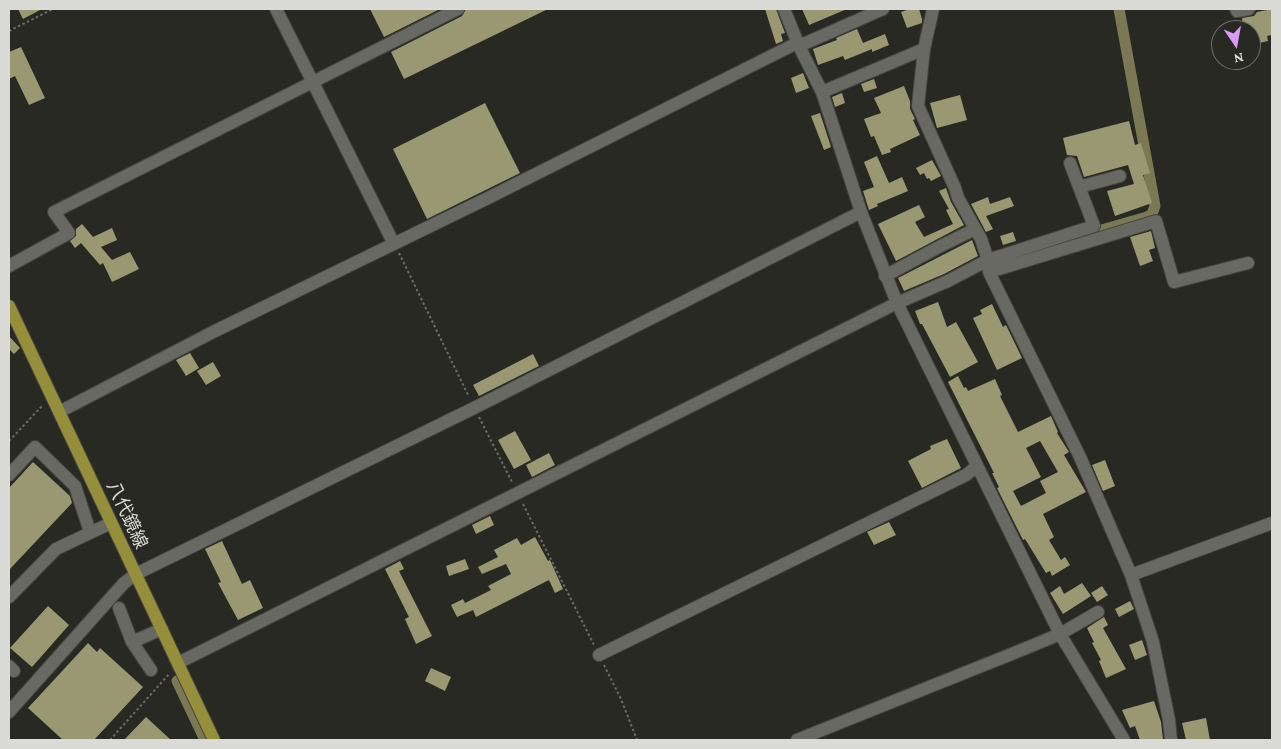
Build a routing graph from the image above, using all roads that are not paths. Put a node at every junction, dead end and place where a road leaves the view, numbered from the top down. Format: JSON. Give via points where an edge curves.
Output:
{"nodes":[{"id":1,"x":276,"y":9,"type":"edge"},
{"id":2,"x":458,"y":9,"type":"edge"},
{"id":3,"x":784,"y":9,"type":"edge"},
{"id":4,"x":883,"y":9,"type":"edge"},
{"id":5,"x":933,"y":9,"type":"edge"},
{"id":6,"x":1236,"y":9,"type":"edge"},
{"id":7,"x":1249,"y":9,"type":"edge"},
{"id":8,"x":798,"y":45,"type":"junction"},
{"id":9,"x":924,"y":48,"type":"junction"},
{"id":10,"x":312,"y":81,"type":"junction"},
{"id":11,"x":822,"y":92,"type":"junction"},
{"id":12,"x":1070,"y":163,"type":"dead end"},
{"id":13,"x":1120,"y":176,"type":"dead end"},
{"id":14,"x":1080,"y":187,"type":"junction"},
{"id":15,"x":861,"y":212,"type":"junction"},
{"id":16,"x":976,"y":229,"type":"junction"},
{"id":17,"x":394,"y":244,"type":"junction"},
{"id":18,"x":1248,"y":263,"type":"dead end"},
{"id":19,"x":9,"y":266,"type":"edge"},
{"id":20,"x":989,"y":266,"type":"junction"},
{"id":21,"x":885,"y":276,"type":"junction"},
{"id":22,"x":897,"y":303,"type":"junction"},
{"id":23,"x":9,"y":306,"type":"edge"},
{"id":24,"x":59,"y":412,"type":"junction"},
{"id":25,"x":976,"y":467,"type":"junction"},
{"id":26,"x":9,"y":475,"type":"edge"},
{"id":27,"x":111,"y":523,"type":"junction"},
{"id":28,"x":1272,"y":523,"type":"edge"},
{"id":29,"x":90,"y":532,"type":"junction"},
{"id":30,"x":136,"y":574,"type":"junction"},
{"id":31,"x":1131,"y":575,"type":"junction"},
{"id":32,"x":9,"y":597,"type":"edge"},
{"id":33,"x":119,"y":608,"type":"dead end"},
{"id":34,"x":1098,"y":612,"type":"dead end"},
{"id":35,"x":162,"y":629,"type":"junction"},
{"id":36,"x":1060,"y":634,"type":"junction"},
{"id":37,"x":132,"y":642,"type":"junction"},
{"id":38,"x":599,"y":655,"type":"road end"},
{"id":39,"x":178,"y":663,"type":"junction"},
{"id":40,"x":151,"y":670,"type":"dead end"},
{"id":41,"x":9,"y":712,"type":"edge"},
{"id":42,"x":214,"y":740,"type":"edge"},
{"id":43,"x":797,"y":740,"type":"edge"},
{"id":44,"x":1124,"y":740,"type":"edge"},
{"id":45,"x":1171,"y":740,"type":"edge"}],
"edges":[{"from":1,"to":10,"type":"street"},
{"from":2,"to":10,"type":"street"},
{"from":3,"to":8,"type":"street"},
{"from":4,"to":8,"type":"street"},
{"from":5,"to":9,"type":"street"},
{"from":6,"to":7,"type":"street"},
{"from":8,"to":11,"type":"street"},
{"from":8,"to":17,"type":"street"},
{"from":9,"to":11,"type":"street"},
{"from":9,"to":16,"type":"street","via":[[918,106],[958,198]]},
{"from":10,"to":17,"type":"street"},
{"from":10,"to":19,"type":"street","via":[[54,212],[69,233]]},
{"from":11,"to":15,"type":"street"},
{"from":12,"to":14,"type":"street"},
{"from":13,"to":14,"type":"street"},
{"from":14,"to":20,"type":"street","via":[[1094,226]]},
{"from":15,"to":21,"type":"street"},
{"from":15,"to":30,"type":"street"},
{"from":16,"to":20,"type":"street"},
{"from":16,"to":21,"type":"street"},
{"from":17,"to":24,"type":"street"},
{"from":18,"to":20,"type":"street","via":[[1174,282],[1156,221]]},
{"from":20,"to":22,"type":"street"},
{"from":20,"to":31,"type":"street","via":[[1080,457]]},
{"from":21,"to":22,"type":"street"},
{"from":22,"to":25,"type":"street"},
{"from":22,"to":39,"type":"street","via":[[516,490]]},
{"from":23,"to":24,"type":"main road","name":"八代鏡線"},
{"from":24,"to":27,"type":"main road","name":"八代鏡線"},
{"from":25,"to":36,"type":"street"},
{"from":25,"to":38,"type":"street","via":[[966,475]]},
{"from":26,"to":29,"type":"street","via":[[35,447],[75,486]]},
{"from":27,"to":29,"type":"street"},
{"from":27,"to":30,"type":"main road","name":"八代鏡線"},
{"from":28,"to":31,"type":"street"},
{"from":29,"to":32,"type":"street","via":[[56,549]]},
{"from":30,"to":35,"type":"main road","name":"八代鏡線"},
{"from":30,"to":41,"type":"street","via":[[124,583]]},
{"from":31,"to":45,"type":"street","via":[[1153,642]]},
{"from":33,"to":37,"type":"street"},
{"from":34,"to":36,"type":"street"},
{"from":35,"to":37,"type":"street"},
{"from":35,"to":39,"type":"main road","name":"八代鏡線"},
{"from":36,"to":43,"type":"street"},
{"from":36,"to":44,"type":"street"},
{"from":37,"to":40,"type":"street"},
{"from":39,"to":42,"type":"main road","name":"八代鏡線"}]}
